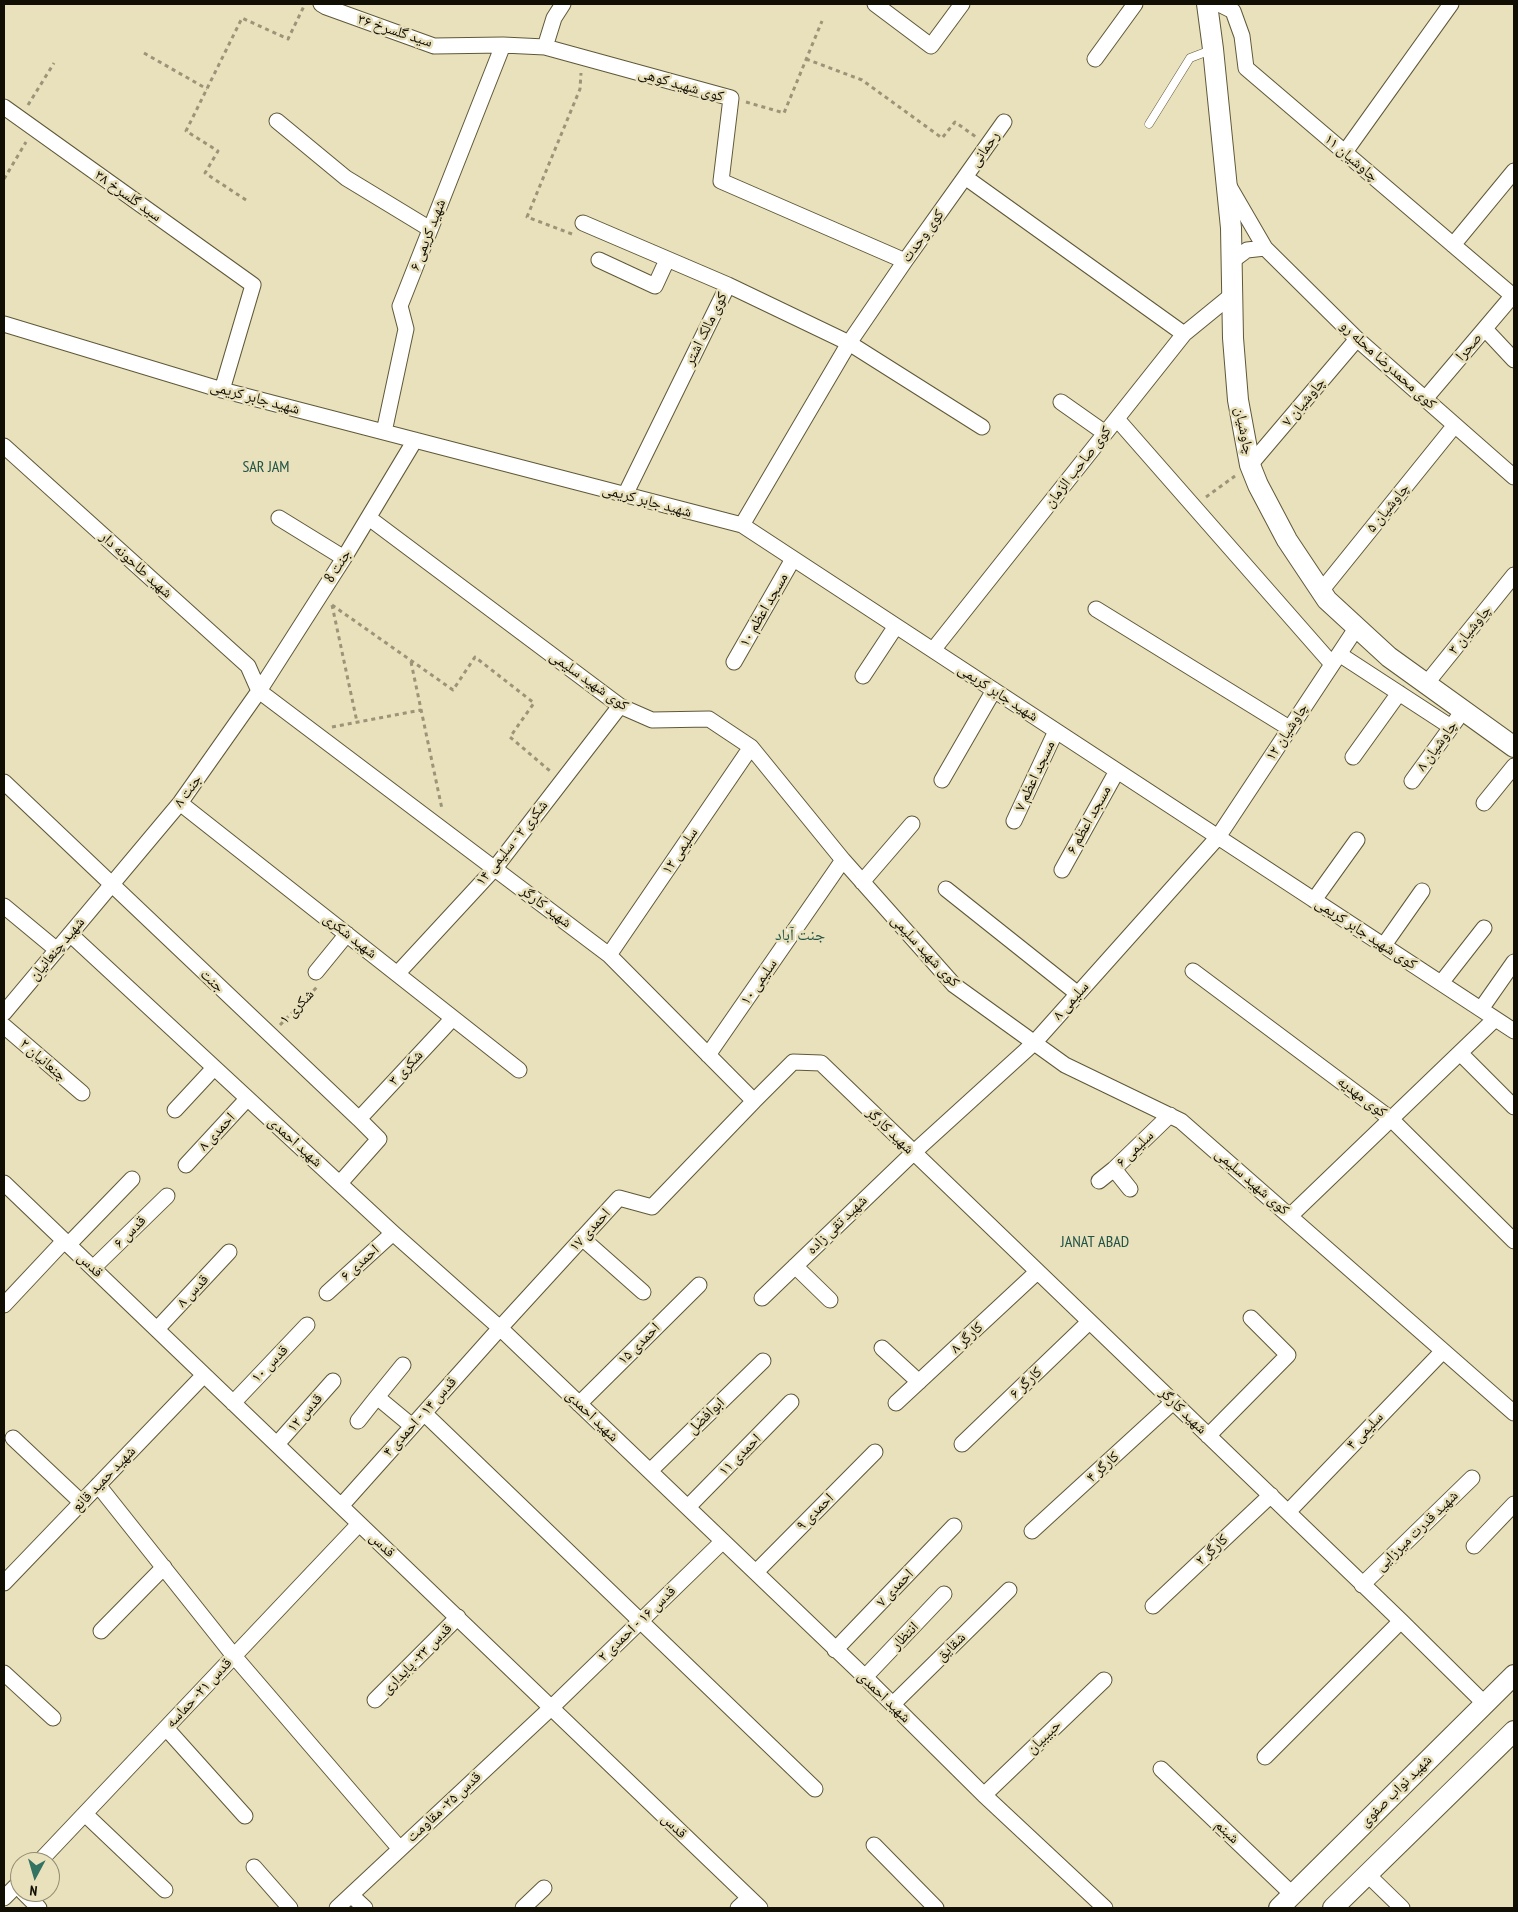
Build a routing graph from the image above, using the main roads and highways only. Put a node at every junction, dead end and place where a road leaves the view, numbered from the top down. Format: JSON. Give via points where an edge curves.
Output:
{"nodes":[{"id":1,"x":1207,"y":4,"type":"edge"},
{"id":2,"x":1514,"y":747,"type":"edge"},
{"id":3,"x":1514,"y":1675,"type":"edge"},
{"id":4,"x":1514,"y":1730,"type":"edge"},
{"id":5,"x":1286,"y":1902,"type":"edge"},
{"id":6,"x":1333,"y":1908,"type":"edge"}],
"edges":[{"from":1,"to":2,"type":"main road","name":"چاوشیان","via":[[1231,228],[1238,400],[1250,465],[1258,485],[1287,540],[1327,600],[1389,657],[1426,684],[1457,719]]},
{"from":3,"to":5,"type":"main road","name":"شهید نواب صفوی"},
{"from":4,"to":6,"type":"main road"}]}
